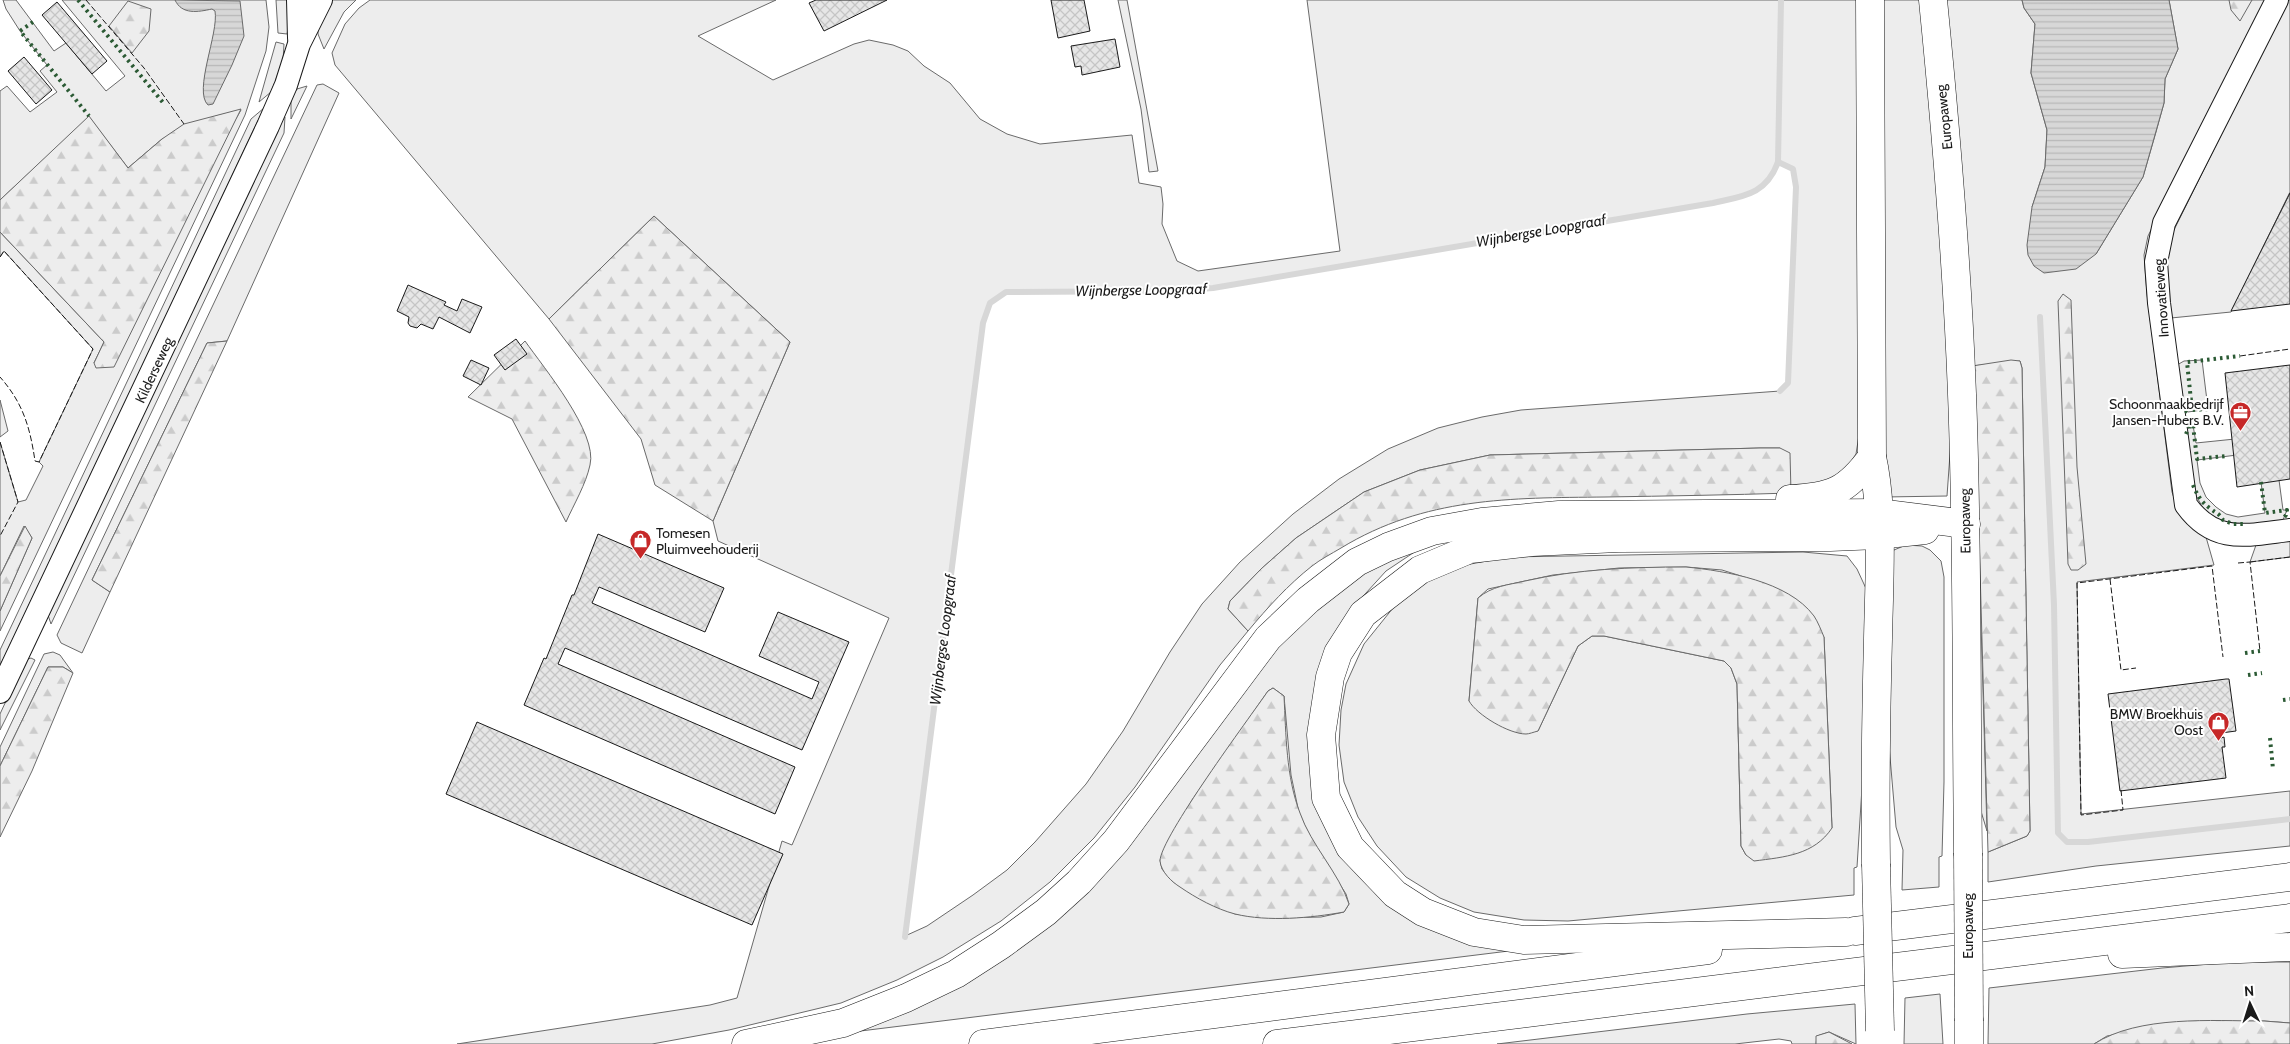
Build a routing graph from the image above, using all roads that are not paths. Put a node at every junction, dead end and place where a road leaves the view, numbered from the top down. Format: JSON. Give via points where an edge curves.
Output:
{"nodes":[{"id":1,"x":298,"y":0,"type":"edge"},
{"id":2,"x":321,"y":0,"type":"edge"},
{"id":3,"x":1870,"y":0,"type":"edge"},
{"id":4,"x":1933,"y":0,"type":"edge"},
{"id":5,"x":2277,"y":0,"type":"edge"},
{"id":6,"x":299,"y":44,"type":"junction"},
{"id":7,"x":1872,"y":457,"type":"junction"},
{"id":8,"x":1721,"y":514,"type":"junction"},
{"id":9,"x":1878,"y":524,"type":"junction"},
{"id":10,"x":1966,"y":524,"type":"junction"},
{"id":11,"x":2290,"y":530,"type":"edge"},
{"id":12,"x":0,"y":692,"type":"edge"},
{"id":13,"x":2290,"y":877,"type":"edge"},
{"id":14,"x":2290,"y":918,"type":"edge"},
{"id":15,"x":1846,"y":932,"type":"junction"},
{"id":16,"x":2290,"y":947,"type":"edge"},
{"id":17,"x":2013,"y":952,"type":"junction"},
{"id":18,"x":1969,"y":1032,"type":"edge"},
{"id":19,"x":1880,"y":1038,"type":"edge"},
{"id":20,"x":746,"y":1044,"type":"edge"},
{"id":21,"x":983,"y":1044,"type":"edge"},
{"id":22,"x":1277,"y":1044,"type":"edge"}],
"edges":[{"from":1,"to":6,"type":"street","name":"Kilderseweg"},
{"from":2,"to":6,"type":"street","name":"Kilderseweg"},
{"from":3,"to":7,"type":"main road"},
{"from":4,"to":10,"type":"main road","name":"Europaweg","via":[[1949,164]]},
{"from":5,"to":11,"type":"street","name":"Innovatieweg","via":[[2164,223],[2156,262],[2186,505],[2197,520],[2221,533],[2237,536]]},
{"from":6,"to":12,"type":"street","name":"Kilderseweg","via":[[268,126]]},
{"from":7,"to":8,"type":"main road","via":[[1856,478],[1822,497],[1759,500]]},
{"from":7,"to":9,"type":"main road","via":[[1877,481]]},
{"from":8,"to":9,"type":"main road"},
{"from":8,"to":20,"type":"main road","via":[[1559,515],[1482,522],[1432,532],[1357,562],[1308,600],[1268,638],[1116,841],[1046,912],[956,974],[906,998],[843,1023]]},
{"from":9,"to":10,"type":"main road"},
{"from":9,"to":15,"type":"main road","via":[[1532,542],[1470,549],[1420,570],[1363,614],[1338,653],[1330,677],[1321,735],[1326,798],[1350,847],[1395,894],[1423,912],[1474,932],[1524,940]]},
{"from":9,"to":19,"type":"main road","bridge":true,"via":[[1875,762]]},
{"from":10,"to":18,"type":"main road","name":"Europaweg","bridge":true},
{"from":13,"to":15,"type":"main road"},
{"from":14,"to":17,"type":"main road"},
{"from":15,"to":21,"type":"main road"},
{"from":16,"to":17,"type":"main road","via":[[2140,955]]},
{"from":17,"to":22,"type":"main road"}]}
